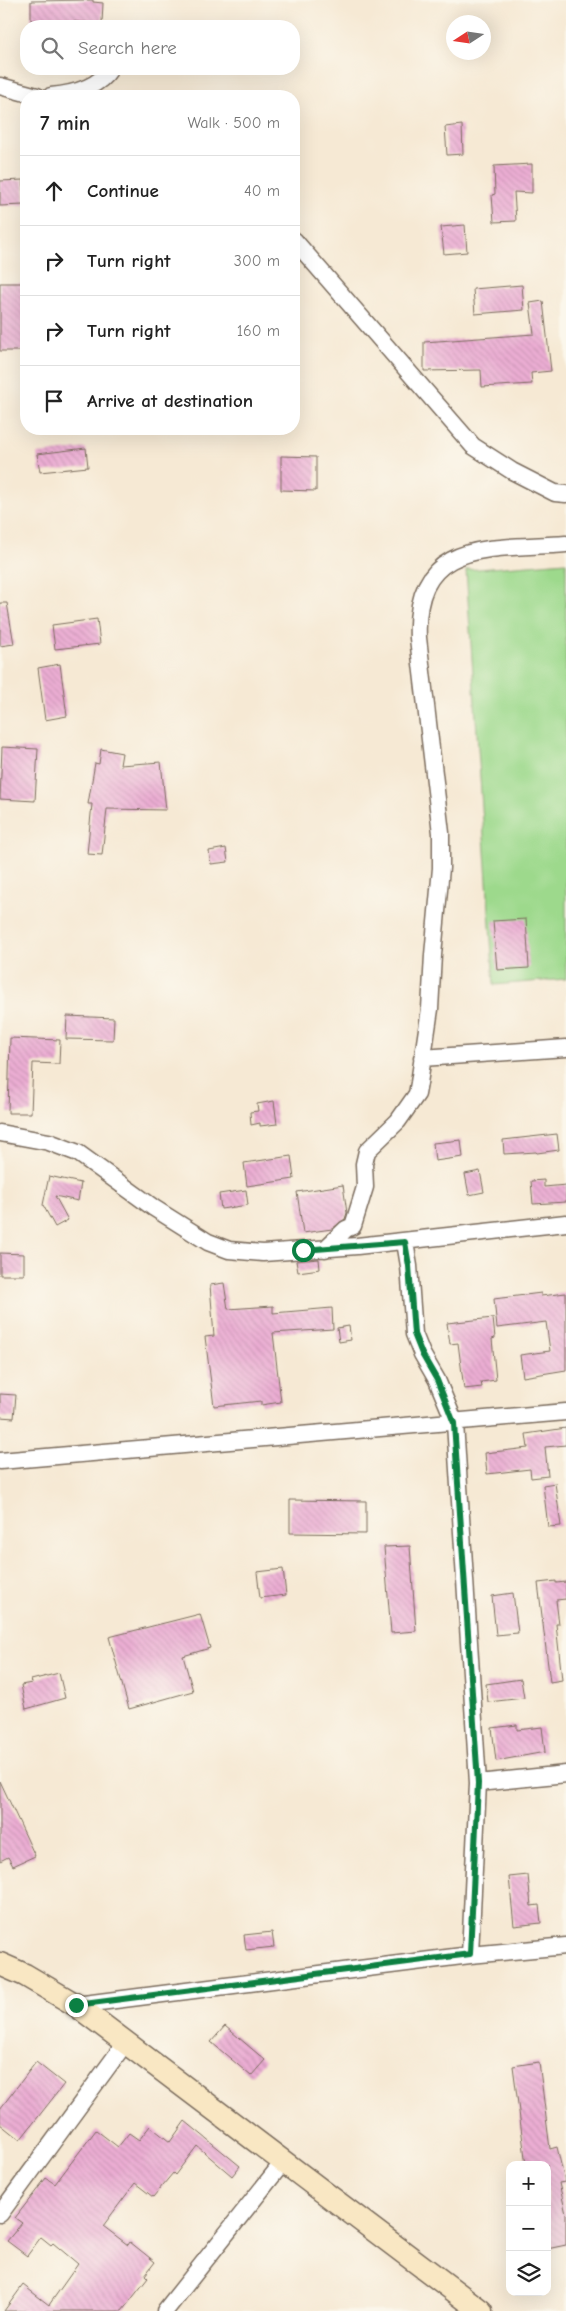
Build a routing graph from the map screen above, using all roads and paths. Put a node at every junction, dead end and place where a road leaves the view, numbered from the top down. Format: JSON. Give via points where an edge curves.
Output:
{"nodes":[{"id":1,"x":107,"y":75,"type":"edge"},
{"id":2,"x":0,"y":86,"type":"edge"},
{"id":3,"x":82,"y":90,"type":"edge"},
{"id":4,"x":20,"y":91,"type":"edge"},
{"id":5,"x":300,"y":247,"type":"edge"},
{"id":6,"x":566,"y":494,"type":"edge"},
{"id":7,"x":566,"y":544,"type":"edge"},
{"id":8,"x":566,"y":1048,"type":"edge"},
{"id":9,"x":422,"y":1058,"type":"junction"},
{"id":10,"x":0,"y":1133,"type":"edge"},
{"id":11,"x":566,"y":1223,"type":"edge"},
{"id":12,"x":405,"y":1242,"type":"junction"},
{"id":13,"x":325,"y":1249,"type":"junction"},
{"id":14,"x":566,"y":1412,"type":"edge"},
{"id":15,"x":454,"y":1423,"type":"junction"},
{"id":16,"x":1,"y":1463,"type":"edge"},
{"id":17,"x":566,"y":1774,"type":"edge"},
{"id":18,"x":478,"y":1783,"type":"junction"},
{"id":19,"x":566,"y":1946,"type":"edge"},
{"id":20,"x":470,"y":1954,"type":"junction"},
{"id":21,"x":0,"y":1964,"type":"edge"},
{"id":22,"x":76,"y":2005,"type":"junction"},
{"id":23,"x":126,"y":2042,"type":"junction"},
{"id":24,"x":284,"y":2161,"type":"junction"},
{"id":25,"x":0,"y":2214,"type":"edge"},
{"id":26,"x":165,"y":2311,"type":"edge"},
{"id":27,"x":481,"y":2311,"type":"edge"}],
"edges":[{"from":1,"to":3,"type":"street"},
{"from":2,"to":4,"type":"street"},
{"from":5,"to":6,"type":"street","via":[[473,446],[512,471]]},
{"from":7,"to":9,"type":"street","via":[[508,546],[450,559],[428,580],[421,600],[418,638],[441,833],[430,1009]]},
{"from":8,"to":9,"type":"street"},
{"from":9,"to":13,"type":"street","via":[[417,1094],[391,1130],[367,1151],[365,1187],[353,1226]]},
{"from":10,"to":13,"type":"street","via":[[49,1142],[78,1153],[154,1208],[208,1242],[229,1250],[263,1253]]},
{"from":11,"to":12,"type":"street"},
{"from":12,"to":13,"type":"street"},
{"from":12,"to":15,"type":"street","via":[[414,1334]]},
{"from":14,"to":15,"type":"street"},
{"from":15,"to":16,"type":"street"},
{"from":15,"to":18,"type":"street"},
{"from":17,"to":18,"type":"street"},
{"from":18,"to":20,"type":"street"},
{"from":19,"to":20,"type":"street"},
{"from":20,"to":22,"type":"street"},
{"from":21,"to":22,"type":"street"},
{"from":22,"to":23,"type":"street"},
{"from":23,"to":24,"type":"street"},
{"from":23,"to":25,"type":"street"},
{"from":24,"to":26,"type":"street"},
{"from":24,"to":27,"type":"street"}]}
